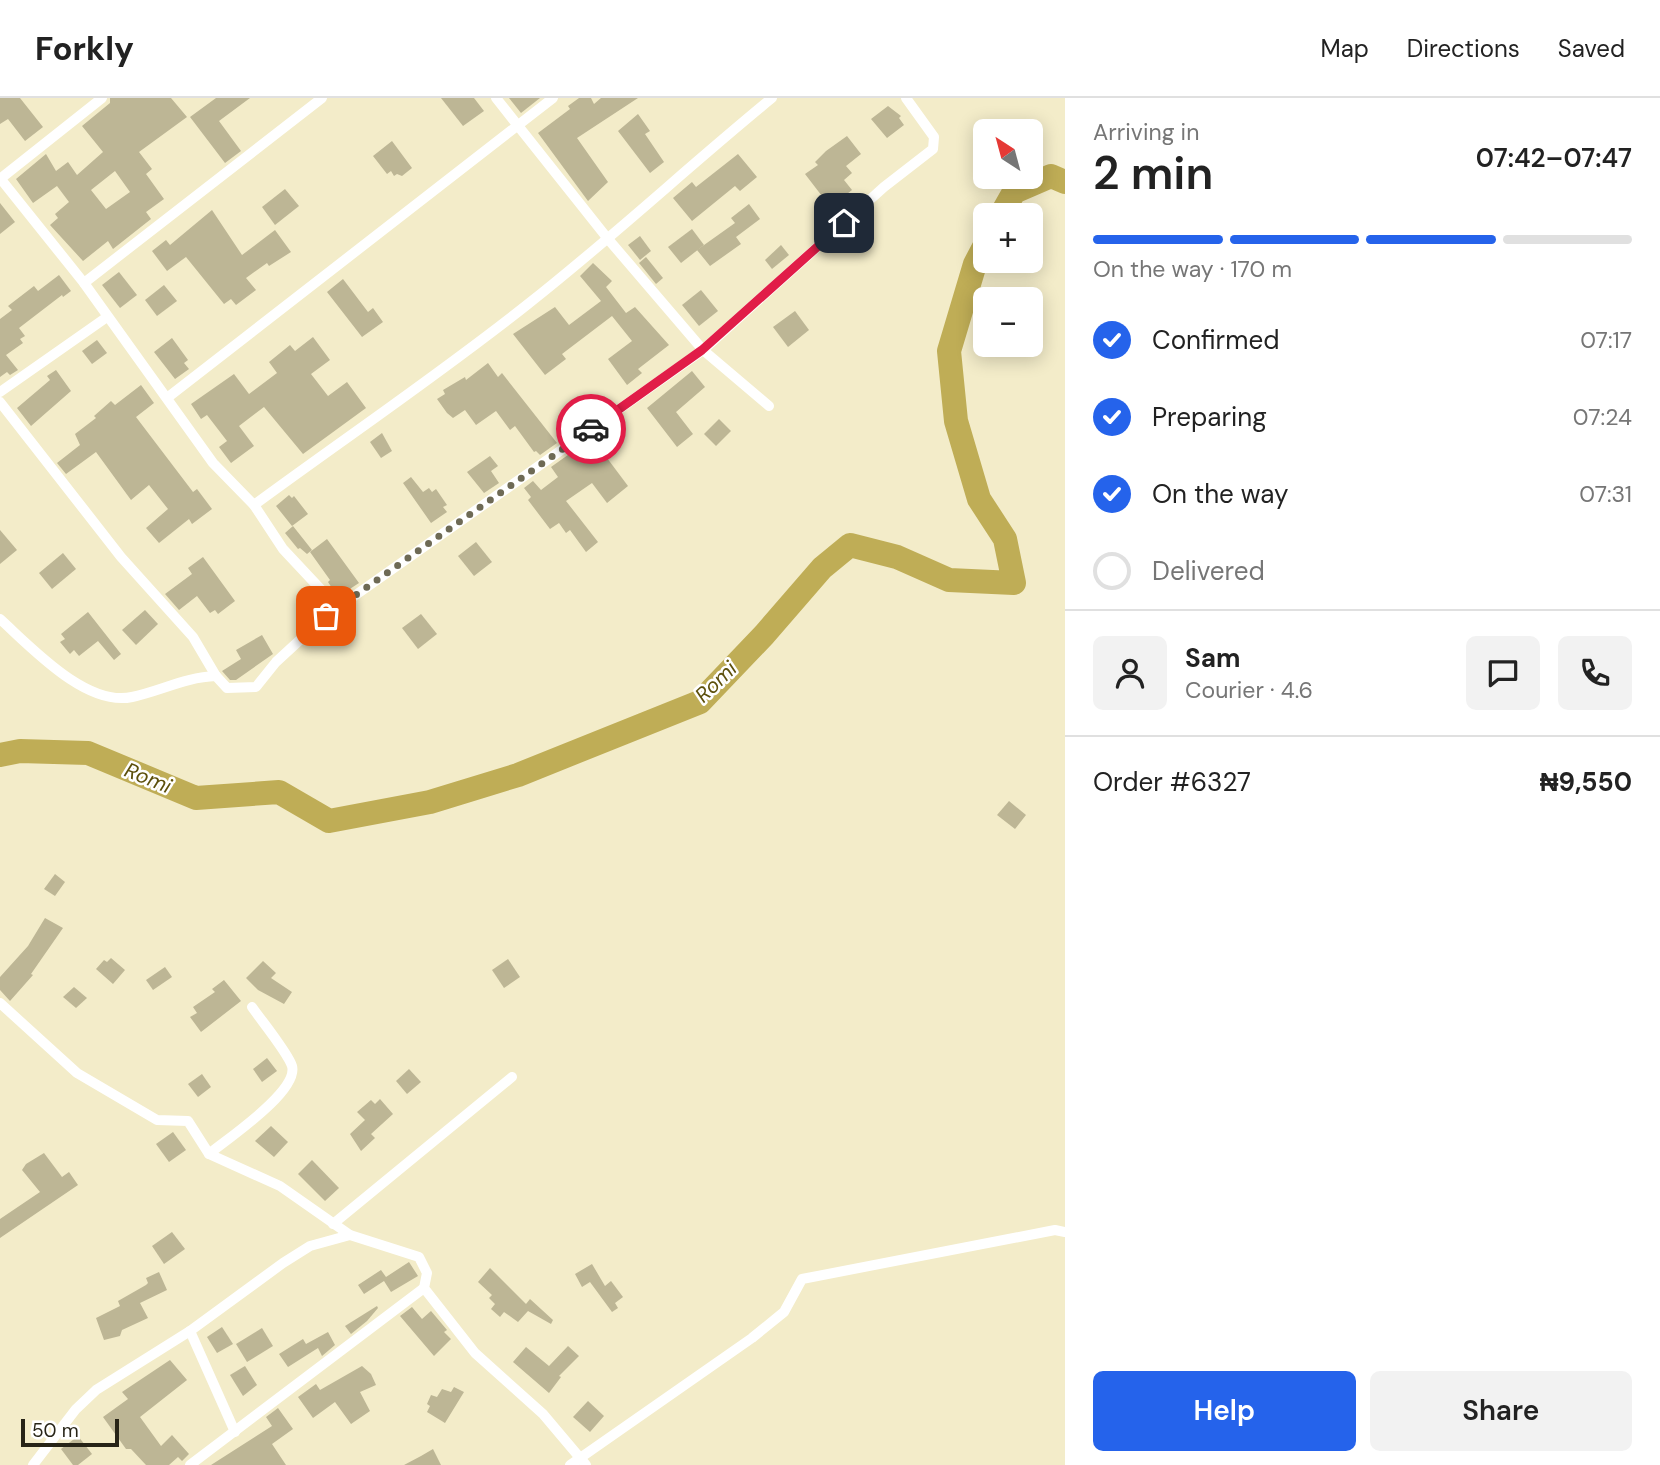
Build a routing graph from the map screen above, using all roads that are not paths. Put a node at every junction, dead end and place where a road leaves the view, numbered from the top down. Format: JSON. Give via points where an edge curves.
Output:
{"nodes":[{"id":1,"x":102,"y":98,"type":"edge"},
{"id":2,"x":322,"y":98,"type":"edge"},
{"id":3,"x":496,"y":98,"type":"edge"},
{"id":4,"x":554,"y":98,"type":"edge"},
{"id":5,"x":772,"y":98,"type":"edge"},
{"id":6,"x":906,"y":98,"type":"edge"},
{"id":7,"x":519,"y":126,"type":"junction"},
{"id":8,"x":0,"y":179,"type":"edge"},
{"id":9,"x":608,"y":239,"type":"junction"},
{"id":10,"x":84,"y":283,"type":"junction"},
{"id":11,"x":107,"y":317,"type":"junction"},
{"id":12,"x":702,"y":350,"type":"junction"},
{"id":13,"x":0,"y":392,"type":"edge"},
{"id":14,"x":167,"y":398,"type":"junction"},
{"id":15,"x":0,"y":402,"type":"edge"},
{"id":16,"x":769,"y":406,"type":"dead end"},
{"id":17,"x":254,"y":505,"type":"junction"},
{"id":18,"x":340,"y":603,"type":"junction"},
{"id":19,"x":0,"y":619,"type":"edge"},
{"id":20,"x":216,"y":676,"type":"junction"},
{"id":21,"x":0,"y":1003,"type":"edge"},
{"id":22,"x":252,"y":1007,"type":"dead end"},
{"id":23,"x":512,"y":1077,"type":"dead end"},
{"id":24,"x":209,"y":1154,"type":"junction"},
{"id":25,"x":333,"y":1224,"type":"junction"},
{"id":26,"x":1065,"y":1232,"type":"edge"},
{"id":27,"x":350,"y":1235,"type":"junction"},
{"id":28,"x":424,"y":1288,"type":"junction"},
{"id":29,"x":190,"y":1331,"type":"junction"},
{"id":30,"x":235,"y":1432,"type":"junction"},
{"id":31,"x":583,"y":1461,"type":"edge"},
{"id":32,"x":33,"y":1465,"type":"edge"},
{"id":33,"x":190,"y":1465,"type":"edge"},
{"id":34,"x":570,"y":1465,"type":"edge"}],
"edges":[{"from":1,"to":8,"type":"street"},
{"from":2,"to":10,"type":"street"},
{"from":3,"to":7,"type":"street"},
{"from":4,"to":7,"type":"street"},
{"from":5,"to":9,"type":"street"},
{"from":6,"to":12,"type":"street","via":[[934,138],[933,149]]},
{"from":7,"to":9,"type":"street"},
{"from":7,"to":14,"type":"street"},
{"from":8,"to":10,"type":"street"},
{"from":9,"to":12,"type":"street"},
{"from":9,"to":17,"type":"street","via":[[526,306]]},
{"from":10,"to":11,"type":"street"},
{"from":11,"to":13,"type":"street"},
{"from":11,"to":14,"type":"street"},
{"from":12,"to":16,"type":"street"},
{"from":12,"to":18,"type":"street"},
{"from":14,"to":17,"type":"street","via":[[213,463]]},
{"from":15,"to":20,"type":"street","via":[[121,557],[193,637]]},
{"from":17,"to":18,"type":"street","via":[[283,549],[327,596]]},
{"from":18,"to":20,"type":"street","via":[[276,662],[256,687],[227,688]]},
{"from":19,"to":20,"type":"street","via":[[74,683],[107,697],[128,698],[196,677]]},
{"from":21,"to":24,"type":"street","via":[[77,1073],[157,1120],[188,1121]]},
{"from":22,"to":24,"type":"street","via":[[292,1066],[292,1079],[278,1097]]},
{"from":23,"to":25,"type":"street"},
{"from":24,"to":25,"type":"street","via":[[280,1186]]},
{"from":25,"to":27,"type":"street"},
{"from":26,"to":31,"type":"street","via":[[1055,1230],[802,1279],[784,1312]]},
{"from":27,"to":28,"type":"street","via":[[419,1257],[427,1273]]},
{"from":27,"to":29,"type":"street","via":[[310,1246]]},
{"from":28,"to":30,"type":"street"},
{"from":28,"to":31,"type":"street","via":[[475,1353],[542,1414]]},
{"from":29,"to":30,"type":"street"},
{"from":29,"to":32,"type":"street","via":[[96,1390]]},
{"from":30,"to":33,"type":"street"},
{"from":31,"to":34,"type":"street"}]}
